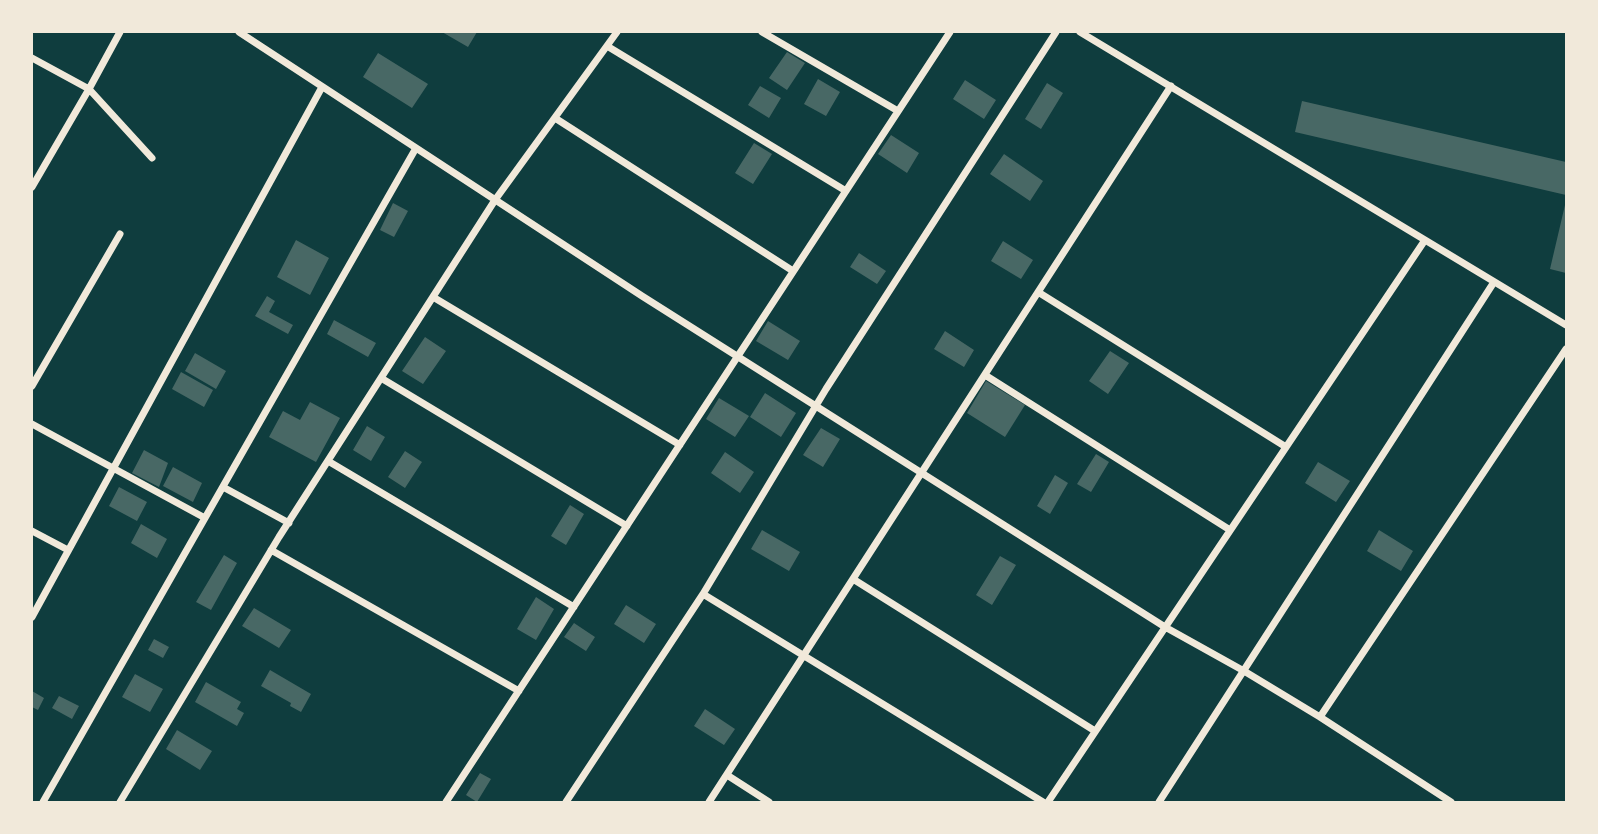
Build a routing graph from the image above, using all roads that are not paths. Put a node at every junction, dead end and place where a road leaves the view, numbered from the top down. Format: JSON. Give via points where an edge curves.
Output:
{"nodes":[{"id":1,"x":120,"y":32,"type":"edge"},
{"id":2,"x":239,"y":32,"type":"edge"},
{"id":3,"x":617,"y":32,"type":"edge"},
{"id":4,"x":762,"y":32,"type":"edge"},
{"id":5,"x":950,"y":32,"type":"edge"},
{"id":6,"x":1056,"y":32,"type":"edge"},
{"id":7,"x":1080,"y":32,"type":"edge"},
{"id":8,"x":607,"y":46,"type":"junction"},
{"id":9,"x":32,"y":58,"type":"edge"},
{"id":10,"x":1171,"y":86,"type":"junction"},
{"id":11,"x":322,"y":87,"type":"junction"},
{"id":12,"x":89,"y":89,"type":"junction"},
{"id":13,"x":898,"y":111,"type":"junction"},
{"id":14,"x":555,"y":118,"type":"junction"},
{"id":15,"x":416,"y":148,"type":"junction"},
{"id":16,"x":152,"y":158,"type":"dead end"},
{"id":17,"x":35,"y":173,"type":"edge"},
{"id":18,"x":32,"y":187,"type":"edge"},
{"id":19,"x":846,"y":191,"type":"junction"},
{"id":20,"x":495,"y":200,"type":"junction"},
{"id":21,"x":120,"y":234,"type":"dead end"},
{"id":22,"x":1425,"y":240,"type":"junction"},
{"id":23,"x":793,"y":271,"type":"junction"},
{"id":24,"x":1494,"y":282,"type":"junction"},
{"id":25,"x":1038,"y":292,"type":"junction"},
{"id":26,"x":433,"y":297,"type":"junction"},
{"id":27,"x":1566,"y":325,"type":"edge"},
{"id":28,"x":1566,"y":349,"type":"edge"},
{"id":29,"x":737,"y":356,"type":"junction"},
{"id":30,"x":985,"y":375,"type":"junction"},
{"id":31,"x":381,"y":378,"type":"junction"},
{"id":32,"x":32,"y":386,"type":"edge"},
{"id":33,"x":816,"y":407,"type":"junction"},
{"id":34,"x":32,"y":424,"type":"edge"},
{"id":35,"x":680,"y":445,"type":"junction"},
{"id":36,"x":1286,"y":447,"type":"junction"},
{"id":37,"x":328,"y":461,"type":"junction"},
{"id":38,"x":113,"y":468,"type":"junction"},
{"id":39,"x":922,"y":473,"type":"junction"},
{"id":40,"x":223,"y":487,"type":"junction"},
{"id":41,"x":205,"y":518,"type":"junction"},
{"id":42,"x":289,"y":523,"type":"junction"},
{"id":43,"x":627,"y":526,"type":"junction"},
{"id":44,"x":1230,"y":530,"type":"junction"},
{"id":45,"x":32,"y":531,"type":"edge"},
{"id":46,"x":68,"y":550,"type":"junction"},
{"id":47,"x":271,"y":550,"type":"junction"},
{"id":48,"x":853,"y":579,"type":"junction"},
{"id":49,"x":703,"y":594,"type":"junction"},
{"id":50,"x":574,"y":607,"type":"junction"},
{"id":51,"x":32,"y":617,"type":"edge"},
{"id":52,"x":1166,"y":627,"type":"junction"},
{"id":53,"x":804,"y":656,"type":"junction"},
{"id":54,"x":1244,"y":671,"type":"junction"},
{"id":55,"x":519,"y":691,"type":"junction"},
{"id":56,"x":1320,"y":717,"type":"junction"},
{"id":57,"x":1095,"y":731,"type":"junction"},
{"id":58,"x":727,"y":775,"type":"junction"},
{"id":59,"x":43,"y":803,"type":"edge"},
{"id":60,"x":120,"y":803,"type":"edge"},
{"id":61,"x":446,"y":803,"type":"edge"},
{"id":62,"x":566,"y":803,"type":"edge"},
{"id":63,"x":709,"y":803,"type":"edge"},
{"id":64,"x":769,"y":803,"type":"edge"},
{"id":65,"x":1045,"y":803,"type":"edge"},
{"id":66,"x":1159,"y":803,"type":"edge"},
{"id":67,"x":1451,"y":803,"type":"edge"}],
"edges":[{"from":1,"to":12,"type":"street"},
{"from":2,"to":11,"type":"street"},
{"from":3,"to":8,"type":"street"},
{"from":4,"to":13,"type":"street"},
{"from":5,"to":13,"type":"street"},
{"from":6,"to":33,"type":"street"},
{"from":7,"to":10,"type":"street"},
{"from":8,"to":14,"type":"street"},
{"from":8,"to":19,"type":"street"},
{"from":9,"to":12,"type":"street"},
{"from":10,"to":22,"type":"street"},
{"from":10,"to":25,"type":"street"},
{"from":11,"to":15,"type":"street"},
{"from":11,"to":38,"type":"street"},
{"from":12,"to":16,"type":"street"},
{"from":12,"to":17,"type":"street"},
{"from":13,"to":19,"type":"street"},
{"from":14,"to":20,"type":"street"},
{"from":14,"to":23,"type":"street"},
{"from":15,"to":20,"type":"street"},
{"from":15,"to":40,"type":"street"},
{"from":17,"to":18,"type":"street"},
{"from":19,"to":23,"type":"street"},
{"from":20,"to":26,"type":"street"},
{"from":20,"to":29,"type":"street"},
{"from":21,"to":32,"type":"street"},
{"from":22,"to":24,"type":"street"},
{"from":22,"to":36,"type":"street"},
{"from":23,"to":29,"type":"street"},
{"from":24,"to":27,"type":"street"},
{"from":24,"to":54,"type":"street"},
{"from":25,"to":30,"type":"street"},
{"from":25,"to":36,"type":"street"},
{"from":26,"to":31,"type":"street"},
{"from":26,"to":35,"type":"street"},
{"from":28,"to":56,"type":"street"},
{"from":29,"to":33,"type":"street"},
{"from":29,"to":35,"type":"street"},
{"from":30,"to":39,"type":"street"},
{"from":30,"to":44,"type":"street"},
{"from":31,"to":37,"type":"street"},
{"from":31,"to":43,"type":"street"},
{"from":33,"to":39,"type":"street"},
{"from":33,"to":49,"type":"street"},
{"from":34,"to":38,"type":"street"},
{"from":35,"to":43,"type":"street"},
{"from":36,"to":44,"type":"street"},
{"from":37,"to":42,"type":"street"},
{"from":37,"to":50,"type":"street"},
{"from":38,"to":41,"type":"street"},
{"from":38,"to":46,"type":"street"},
{"from":39,"to":48,"type":"street"},
{"from":39,"to":52,"type":"street"},
{"from":40,"to":41,"type":"street"},
{"from":40,"to":42,"type":"street"},
{"from":41,"to":59,"type":"street"},
{"from":42,"to":47,"type":"street"},
{"from":43,"to":50,"type":"street"},
{"from":44,"to":52,"type":"street"},
{"from":45,"to":46,"type":"street"},
{"from":46,"to":51,"type":"street"},
{"from":47,"to":55,"type":"street"},
{"from":47,"to":60,"type":"street"},
{"from":48,"to":53,"type":"street"},
{"from":48,"to":57,"type":"street"},
{"from":49,"to":53,"type":"street"},
{"from":49,"to":62,"type":"street"},
{"from":50,"to":55,"type":"street"},
{"from":52,"to":54,"type":"street"},
{"from":52,"to":57,"type":"street"},
{"from":53,"to":58,"type":"street"},
{"from":53,"to":65,"type":"street"},
{"from":54,"to":56,"type":"street"},
{"from":54,"to":66,"type":"street"},
{"from":55,"to":61,"type":"street"},
{"from":56,"to":67,"type":"street"},
{"from":57,"to":65,"type":"street"},
{"from":58,"to":63,"type":"street"},
{"from":58,"to":64,"type":"street"}]}
